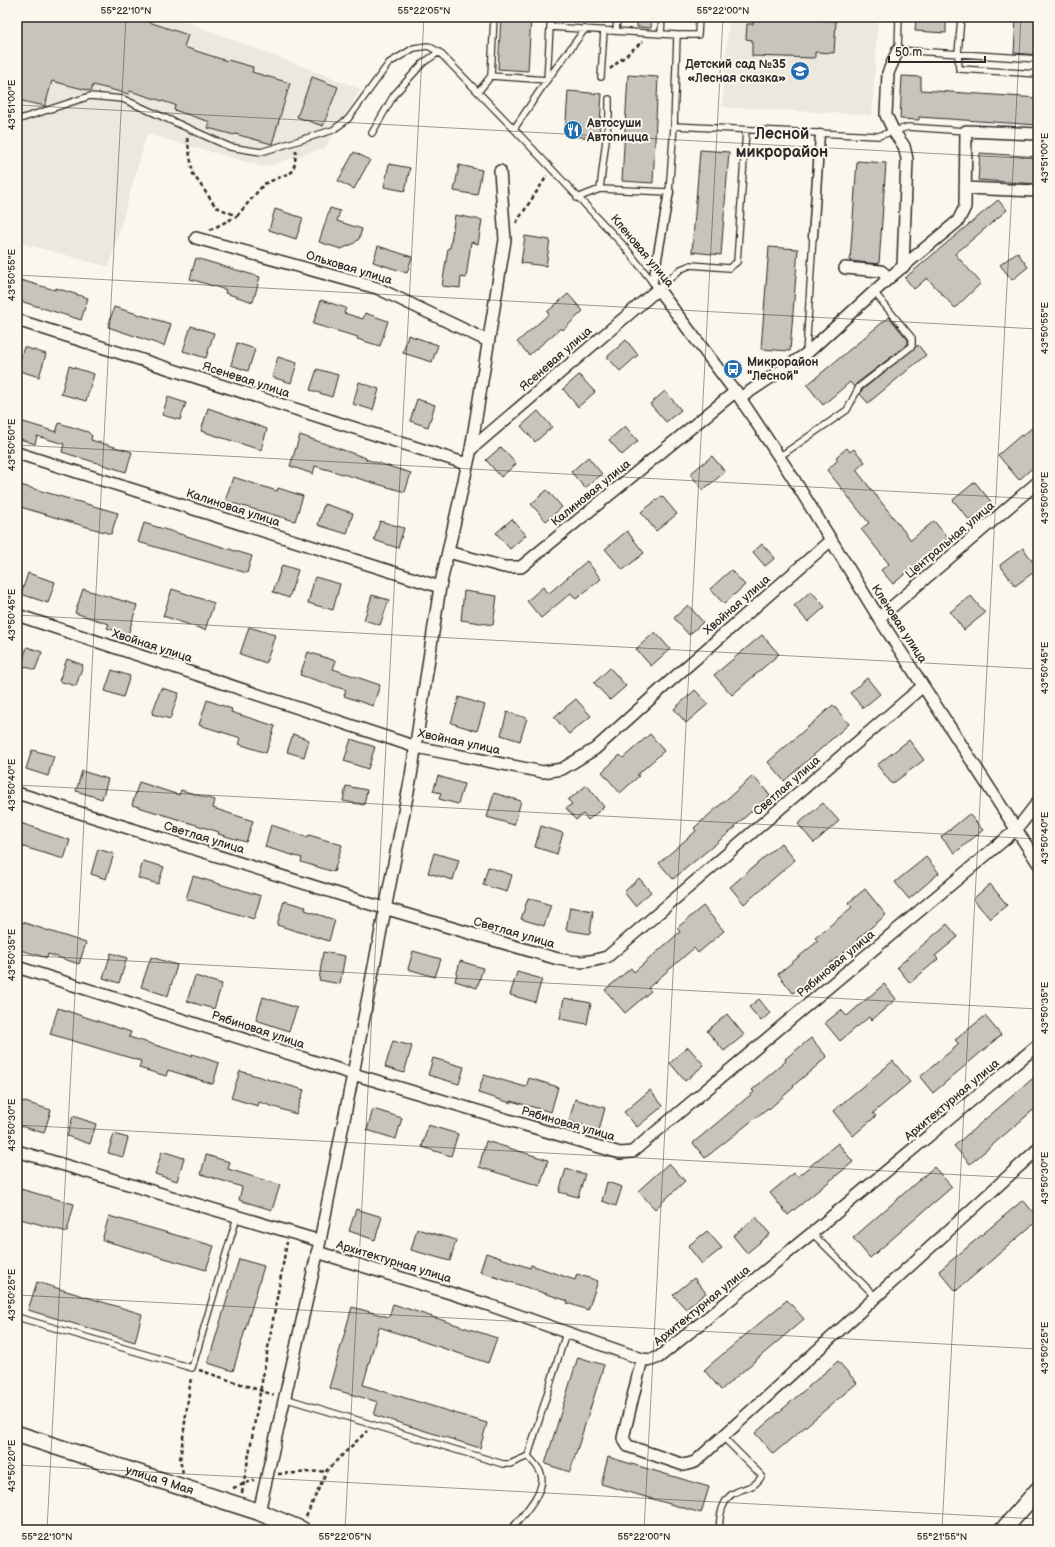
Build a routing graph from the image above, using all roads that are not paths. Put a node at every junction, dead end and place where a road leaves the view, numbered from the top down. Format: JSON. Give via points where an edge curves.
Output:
{"nodes":[{"id":1,"x":494,"y":17,"type":"edge"},
{"id":2,"x":551,"y":17,"type":"edge"},
{"id":3,"x":617,"y":17,"type":"edge"},
{"id":4,"x":662,"y":17,"type":"edge"},
{"id":5,"x":699,"y":17,"type":"edge"},
{"id":6,"x":899,"y":17,"type":"edge"},
{"id":7,"x":961,"y":17,"type":"edge"},
{"id":8,"x":550,"y":27,"type":"junction"},
{"id":9,"x":585,"y":29,"type":"junction"},
{"id":10,"x":604,"y":30,"type":"junction"},
{"id":11,"x":616,"y":31,"type":"junction"},
{"id":12,"x":661,"y":34,"type":"junction"},
{"id":13,"x":677,"y":35,"type":"junction"},
{"id":14,"x":898,"y":50,"type":"junction"},
{"id":15,"x":439,"y":52,"type":"junction"},
{"id":16,"x":958,"y":54,"type":"junction"},
{"id":17,"x":1038,"y":60,"type":"edge"},
{"id":18,"x":1038,"y":74,"type":"edge"},
{"id":19,"x":491,"y":76,"type":"junction"},
{"id":20,"x":601,"y":77,"type":"road end"},
{"id":21,"x":547,"y":80,"type":"junction"},
{"id":22,"x":478,"y":92,"type":"junction"},
{"id":23,"x":609,"y":99,"type":"dead end"},
{"id":24,"x":17,"y":120,"type":"edge"},
{"id":25,"x":674,"y":126,"type":"junction"},
{"id":26,"x":514,"y":130,"type":"junction"},
{"id":27,"x":746,"y":130,"type":"junction"},
{"id":28,"x":966,"y":130,"type":"junction"},
{"id":29,"x":894,"y":132,"type":"junction"},
{"id":30,"x":372,"y":133,"type":"dead end"},
{"id":31,"x":820,"y":134,"type":"junction"},
{"id":32,"x":1038,"y":134,"type":"edge"},
{"id":33,"x":500,"y":171,"type":"dead end"},
{"id":34,"x":965,"y":188,"type":"junction"},
{"id":35,"x":600,"y":189,"type":"junction"},
{"id":36,"x":1038,"y":191,"type":"edge"},
{"id":37,"x":669,"y":192,"type":"junction"},
{"id":38,"x":577,"y":198,"type":"junction"},
{"id":39,"x":813,"y":236,"type":"joint"},
{"id":40,"x":196,"y":238,"type":"road end"},
{"id":41,"x":903,"y":267,"type":"junction"},
{"id":42,"x":845,"y":268,"type":"dead end"},
{"id":43,"x":889,"y":278,"type":"junction"},
{"id":44,"x":656,"y":285,"type":"junction"},
{"id":45,"x":874,"y":292,"type":"junction"},
{"id":46,"x":17,"y":320,"type":"edge"},
{"id":47,"x":488,"y":341,"type":"junction"},
{"id":48,"x":806,"y":354,"type":"junction"},
{"id":49,"x":738,"y":395,"type":"junction"},
{"id":50,"x":471,"y":449,"type":"junction"},
{"id":51,"x":17,"y":453,"type":"edge"},
{"id":52,"x":779,"y":457,"type":"junction"},
{"id":53,"x":467,"y":464,"type":"junction"},
{"id":54,"x":1038,"y":482,"type":"edge"},
{"id":55,"x":831,"y":540,"type":"junction"},
{"id":56,"x":448,"y":552,"type":"junction"},
{"id":57,"x":440,"y":587,"type":"junction"},
{"id":58,"x":17,"y":615,"type":"edge"},
{"id":59,"x":879,"y":618,"type":"junction"},
{"id":60,"x":923,"y":686,"type":"junction"},
{"id":61,"x":416,"y":746,"type":"junction"},
{"id":62,"x":17,"y":793,"type":"edge"},
{"id":63,"x":1038,"y":802,"type":"edge"},
{"id":64,"x":1017,"y":829,"type":"junction"},
{"id":65,"x":1038,"y":862,"type":"edge"},
{"id":66,"x":384,"y":908,"type":"junction"},
{"id":67,"x":17,"y":967,"type":"edge"},
{"id":68,"x":1038,"y":1045,"type":"edge"},
{"id":69,"x":353,"y":1074,"type":"junction"},
{"id":70,"x":1038,"y":1149,"type":"edge"},
{"id":71,"x":17,"y":1152,"type":"edge"},
{"id":72,"x":237,"y":1217,"type":"junction"},
{"id":73,"x":812,"y":1233,"type":"junction"},
{"id":74,"x":318,"y":1246,"type":"junction"},
{"id":75,"x":876,"y":1297,"type":"junction"},
{"id":76,"x":17,"y":1317,"type":"edge"},
{"id":77,"x":566,"y":1332,"type":"junction"},
{"id":78,"x":642,"y":1359,"type":"junction"},
{"id":79,"x":284,"y":1398,"type":"junction"},
{"id":80,"x":17,"y":1434,"type":"edge"},
{"id":81,"x":723,"y":1437,"type":"junction"},
{"id":82,"x":528,"y":1456,"type":"junction"},
{"id":83,"x":1038,"y":1490,"type":"edge"},
{"id":84,"x":259,"y":1512,"type":"junction"},
{"id":85,"x":301,"y":1530,"type":"edge"},
{"id":86,"x":511,"y":1530,"type":"edge"},
{"id":87,"x":720,"y":1530,"type":"edge"},
{"id":88,"x":1004,"y":1530,"type":"edge"}],
"edges":[{"from":1,"to":19,"type":"lane"},
{"from":2,"to":8,"type":"lane"},
{"from":3,"to":11,"type":"lane"},
{"from":4,"to":12,"type":"lane"},
{"from":5,"to":13,"type":"lane","via":[[698,35]]},
{"from":6,"to":14,"type":"lane"},
{"from":7,"to":16,"type":"lane"},
{"from":8,"to":9,"type":"lane"},
{"from":8,"to":21,"type":"lane"},
{"from":9,"to":10,"type":"lane"},
{"from":9,"to":21,"type":"lane"},
{"from":10,"to":11,"type":"lane"},
{"from":10,"to":20,"type":"lane"},
{"from":11,"to":12,"type":"lane"},
{"from":12,"to":13,"type":"lane"},
{"from":13,"to":25,"type":"lane"},
{"from":14,"to":16,"type":"lane"},
{"from":14,"to":29,"type":"street","via":[[888,72],[886,115]]},
{"from":15,"to":22,"type":"lane","name":"Кленовая улица"},
{"from":15,"to":24,"type":"lane","via":[[428,46],[414,48],[390,63],[348,119],[333,130],[261,152],[230,146],[123,99],[90,96]]},
{"from":15,"to":30,"type":"lane","via":[[423,63],[394,95]]},
{"from":16,"to":17,"type":"lane"},
{"from":16,"to":18,"type":"lane","via":[[959,69]]},
{"from":19,"to":21,"type":"lane"},
{"from":19,"to":22,"type":"lane"},
{"from":21,"to":26,"type":"lane"},
{"from":22,"to":26,"type":"lane","name":"Кленовая улица"},
{"from":23,"to":35,"type":"lane"},
{"from":25,"to":27,"type":"lane"},
{"from":25,"to":37,"type":"lane"},
{"from":26,"to":38,"type":"lane","name":"Кленовая улица"},
{"from":27,"to":31,"type":"lane"},
{"from":27,"to":44,"type":"lane","via":[[737,262],[730,268],[691,265]]},
{"from":28,"to":29,"type":"lane","via":[[908,128]]},
{"from":28,"to":32,"type":"street"},
{"from":28,"to":34,"type":"street"},
{"from":29,"to":31,"type":"lane","via":[[878,136]]},
{"from":29,"to":41,"type":"street","via":[[904,146],[907,158]]},
{"from":31,"to":39,"type":"street"},
{"from":33,"to":47,"type":"street","via":[[505,240]]},
{"from":34,"to":36,"type":"street"},
{"from":34,"to":41,"type":"street","via":[[965,207],[958,221]]},
{"from":35,"to":37,"type":"lane"},
{"from":35,"to":38,"type":"lane"},
{"from":37,"to":44,"type":"street"},
{"from":38,"to":44,"type":"lane","name":"Кленовая улица","via":[[625,247]]},
{"from":39,"to":48,"type":"lane"},
{"from":40,"to":47,"type":"street","name":"Ольховая улица","via":[[377,288]]},
{"from":41,"to":43,"type":"street"},
{"from":42,"to":43,"type":"street","via":[[881,271]]},
{"from":43,"to":45,"type":"street"},
{"from":44,"to":49,"type":"street","name":"Кленовая улица"},
{"from":44,"to":50,"type":"street","name":"Ясеневая улица"},
{"from":45,"to":48,"type":"street"},
{"from":45,"to":52,"type":"lane","via":[[912,338],[912,346],[859,387],[847,410]]},
{"from":46,"to":53,"type":"street","name":"Ясеневая улица"},
{"from":47,"to":50,"type":"street"},
{"from":48,"to":49,"type":"street"},
{"from":49,"to":52,"type":"street","name":"Кленовая улица"},
{"from":49,"to":56,"type":"street","name":"Калиновая улица","via":[[521,567],[504,567]]},
{"from":50,"to":53,"type":"street"},
{"from":51,"to":57,"type":"street","name":"Калиновая улица"},
{"from":52,"to":55,"type":"street","name":"Кленовая улица"},
{"from":53,"to":56,"type":"street"},
{"from":54,"to":59,"type":"street","name":"Центральная улица"},
{"from":55,"to":59,"type":"street","name":"Кленовая улица"},
{"from":55,"to":61,"type":"street","name":"Хвойная улица","via":[[595,749],[562,769],[543,772]]},
{"from":56,"to":57,"type":"street"},
{"from":57,"to":61,"type":"street"},
{"from":58,"to":61,"type":"street","name":"Хвойная улица"},
{"from":59,"to":60,"type":"street","name":"Кленовая улица"},
{"from":60,"to":64,"type":"street","name":"Кленовая улица"},
{"from":60,"to":66,"type":"street","name":"Светлая улица","via":[[607,957],[590,962],[558,959]]},
{"from":61,"to":66,"type":"street"},
{"from":62,"to":66,"type":"street","name":"Светлая улица"},
{"from":63,"to":64,"type":"street","name":"Рябиновая улица"},
{"from":64,"to":65,"type":"street","name":"Кленовая улица"},
{"from":64,"to":69,"type":"street","name":"Рябиновая улица","via":[[632,1152],[620,1153]]},
{"from":66,"to":69,"type":"street"},
{"from":67,"to":69,"type":"street","name":"Рябиновая улица"},
{"from":68,"to":73,"type":"street","name":"Архитектурная улица"},
{"from":69,"to":74,"type":"street"},
{"from":70,"to":75,"type":"street"},
{"from":71,"to":72,"type":"street","name":"Архитектурная улица"},
{"from":72,"to":74,"type":"street","name":"Архитектурная улица","via":[[289,1232]]},
{"from":72,"to":76,"type":"lane","via":[[192,1368]]},
{"from":73,"to":75,"type":"lane"},
{"from":73,"to":78,"type":"street","name":"Архитектурная улица","via":[[659,1357],[651,1360]]},
{"from":74,"to":77,"type":"street","name":"Архитектурная улица"},
{"from":74,"to":79,"type":"street"},
{"from":75,"to":81,"type":"street"},
{"from":77,"to":78,"type":"street","name":"Архитектурная улица"},
{"from":77,"to":82,"type":"lane"},
{"from":78,"to":81,"type":"street","via":[[623,1438],[628,1446],[684,1465],[695,1462]]},
{"from":79,"to":82,"type":"lane","via":[[503,1464],[510,1464]]},
{"from":79,"to":84,"type":"street"},
{"from":80,"to":84,"type":"main road","name":"улица 9 Мая"},
{"from":81,"to":87,"type":"lane","via":[[762,1476],[757,1484],[729,1497],[722,1509]]},
{"from":82,"to":86,"type":"lane","via":[[541,1473],[542,1483],[539,1492]]},
{"from":83,"to":88,"type":"main road"},
{"from":84,"to":85,"type":"main road","name":"улица 9 Мая"}]}
